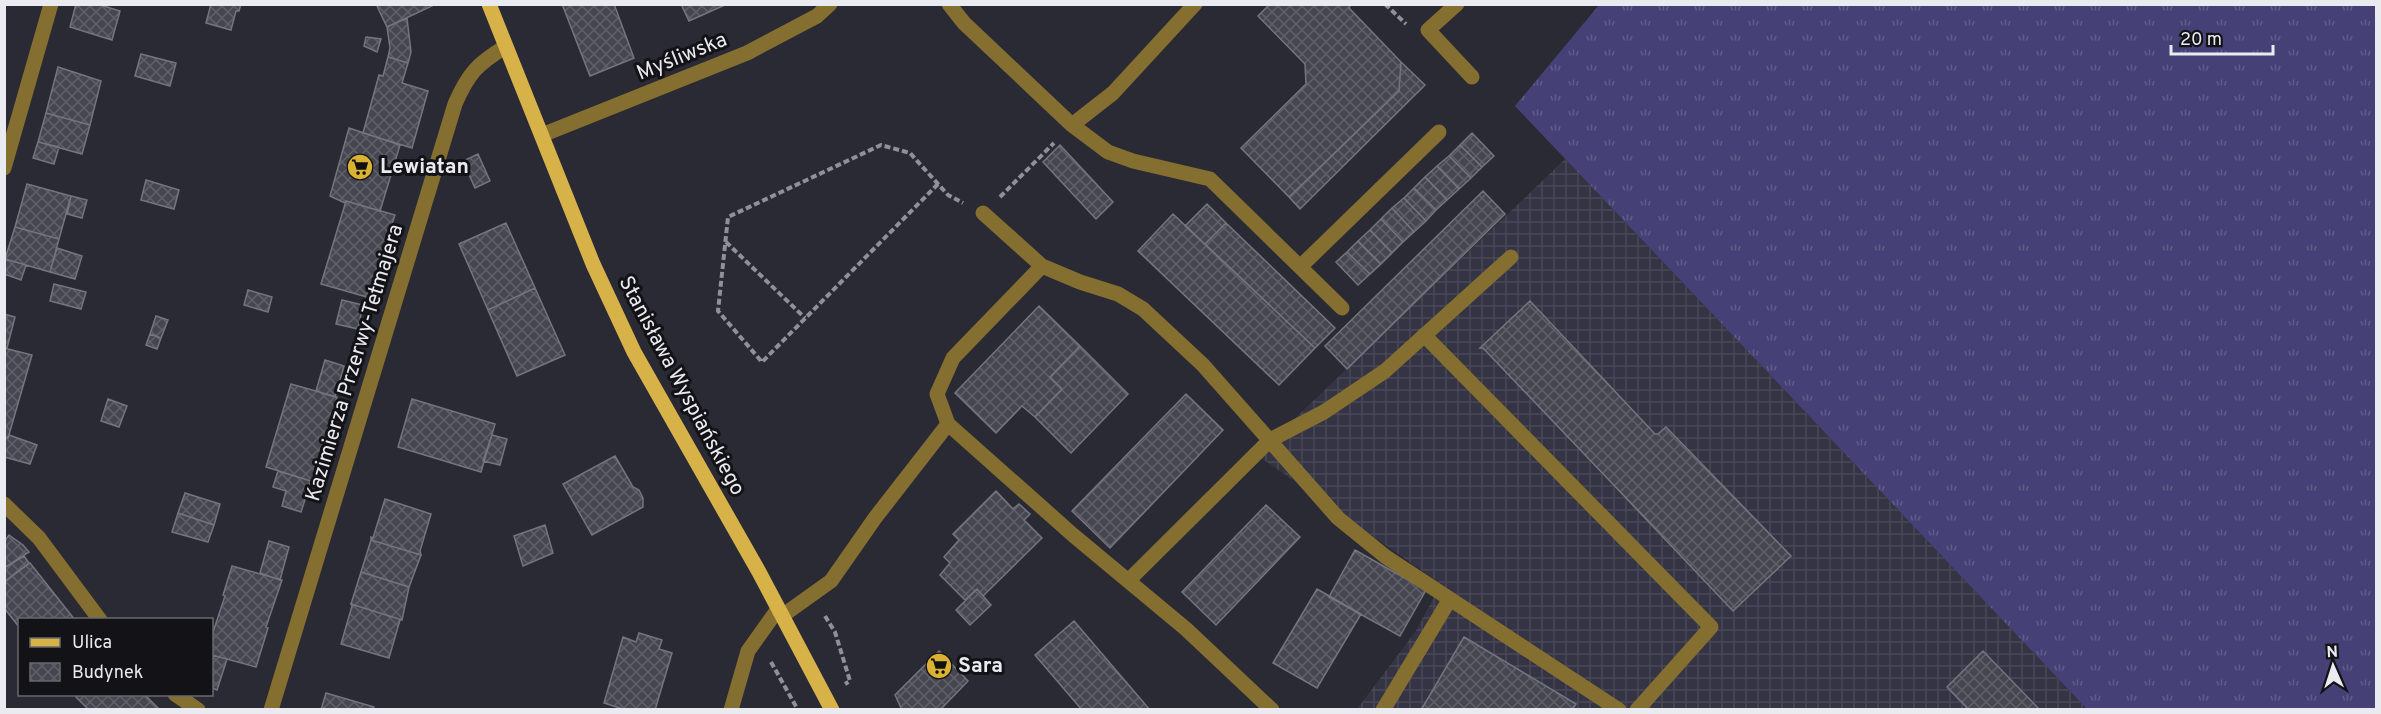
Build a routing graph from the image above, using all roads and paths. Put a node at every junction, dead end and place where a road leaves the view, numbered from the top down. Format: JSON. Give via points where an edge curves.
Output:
{"nodes":[{"id":1,"x":51,"y":4,"type":"edge"},
{"id":2,"x":489,"y":4,"type":"edge"},
{"id":3,"x":831,"y":4,"type":"edge"},
{"id":4,"x":949,"y":4,"type":"edge"},
{"id":5,"x":1195,"y":4,"type":"edge"},
{"id":6,"x":1457,"y":4,"type":"edge"},
{"id":7,"x":506,"y":47,"type":"junction"},
{"id":8,"x":1472,"y":77,"type":"dead end"},
{"id":9,"x":1072,"y":125,"type":"junction"},
{"id":10,"x":1439,"y":132,"type":"dead end"},
{"id":11,"x":542,"y":135,"type":"junction"},
{"id":12,"x":4,"y":168,"type":"edge"},
{"id":13,"x":938,"y":184,"type":"junction"},
{"id":14,"x":983,"y":213,"type":"junction"},
{"id":15,"x":726,"y":242,"type":"junction"},
{"id":16,"x":1511,"y":257,"type":"dead end"},
{"id":17,"x":1042,"y":266,"type":"junction"},
{"id":18,"x":1300,"y":267,"type":"junction"},
{"id":19,"x":1342,"y":308,"type":"dead end"},
{"id":20,"x":805,"y":318,"type":"junction"},
{"id":21,"x":1424,"y":335,"type":"junction"},
{"id":22,"x":948,"y":424,"type":"junction"},
{"id":23,"x":1270,"y":440,"type":"junction"},
{"id":24,"x":4,"y":504,"type":"edge"},
{"id":25,"x":1128,"y":581,"type":"junction"},
{"id":26,"x":812,"y":595,"type":"junction"},
{"id":27,"x":1450,"y":599,"type":"junction"},
{"id":28,"x":780,"y":613,"type":"junction"},
{"id":29,"x":99,"y":618,"type":"edge"},
{"id":30,"x":758,"y":638,"type":"junction"},
{"id":31,"x":839,"y":687,"type":"dead end"},
{"id":32,"x":178,"y":696,"type":"edge"},
{"id":33,"x":1609,"y":706,"type":"edge"},
{"id":34,"x":198,"y":710,"type":"edge"},
{"id":35,"x":271,"y":710,"type":"edge"},
{"id":36,"x":731,"y":710,"type":"edge"},
{"id":37,"x":798,"y":710,"type":"edge"},
{"id":38,"x":832,"y":710,"type":"edge"},
{"id":39,"x":1272,"y":710,"type":"edge"},
{"id":40,"x":1383,"y":710,"type":"edge"},
{"id":41,"x":1637,"y":710,"type":"edge"}],
"edges":[{"from":1,"to":12,"type":"street"},
{"from":2,"to":7,"type":"main road","name":"Stanisława Wyspiańskiego"},
{"from":3,"to":11,"type":"street","name":"Myśliwska","via":[[817,16],[747,53]]},
{"from":4,"to":9,"type":"street","via":[[964,23]]},
{"from":5,"to":9,"type":"street","via":[[1113,93]]},
{"from":6,"to":8,"type":"street","via":[[1428,30]]},
{"from":7,"to":11,"type":"main road","name":"Stanisława Wyspiańskiego"},
{"from":7,"to":35,"type":"street","name":"Kazimierza Przerwy-Tetmajera","via":[[485,59],[466,79],[455,104]]},
{"from":9,"to":14,"type":"path"},
{"from":9,"to":18,"type":"street","via":[[1108,152],[1210,179]]},
{"from":10,"to":18,"type":"street"},
{"from":11,"to":28,"type":"main road","name":"Stanisława Wyspiańskiego","via":[[593,264],[634,352]]},
{"from":13,"to":14,"type":"path","via":[[948,195]]},
{"from":13,"to":15,"type":"path","via":[[910,153],[881,145],[728,217]]},
{"from":13,"to":20,"type":"path"},
{"from":14,"to":17,"type":"street"},
{"from":15,"to":20,"type":"path"},
{"from":15,"to":20,"type":"path","via":[[718,311],[762,362]]},
{"from":16,"to":21,"type":"street"},
{"from":17,"to":22,"type":"street","via":[[953,358],[937,393]]},
{"from":17,"to":23,"type":"street","via":[[1118,294],[1143,309],[1203,365]]},
{"from":18,"to":19,"type":"street"},
{"from":21,"to":23,"type":"street","via":[[1384,371],[1324,412]]},
{"from":21,"to":41,"type":"street","via":[[1711,627]]},
{"from":22,"to":25,"type":"street"},
{"from":22,"to":26,"type":"street","via":[[831,581]]},
{"from":23,"to":25,"type":"street"},
{"from":23,"to":27,"type":"street","via":[[1338,518],[1386,557]]},
{"from":24,"to":29,"type":"street","via":[[39,538]]},
{"from":25,"to":39,"type":"street"},
{"from":26,"to":28,"type":"street"},
{"from":26,"to":31,"type":"path","via":[[835,632],[850,681]]},
{"from":27,"to":33,"type":"street"},
{"from":27,"to":40,"type":"street"},
{"from":28,"to":30,"type":"street"},
{"from":28,"to":38,"type":"main road","name":"Stanisława Wyspiańskiego"},
{"from":30,"to":36,"type":"street","via":[[748,651]]},
{"from":30,"to":37,"type":"path"},
{"from":32,"to":34,"type":"street"}]}
